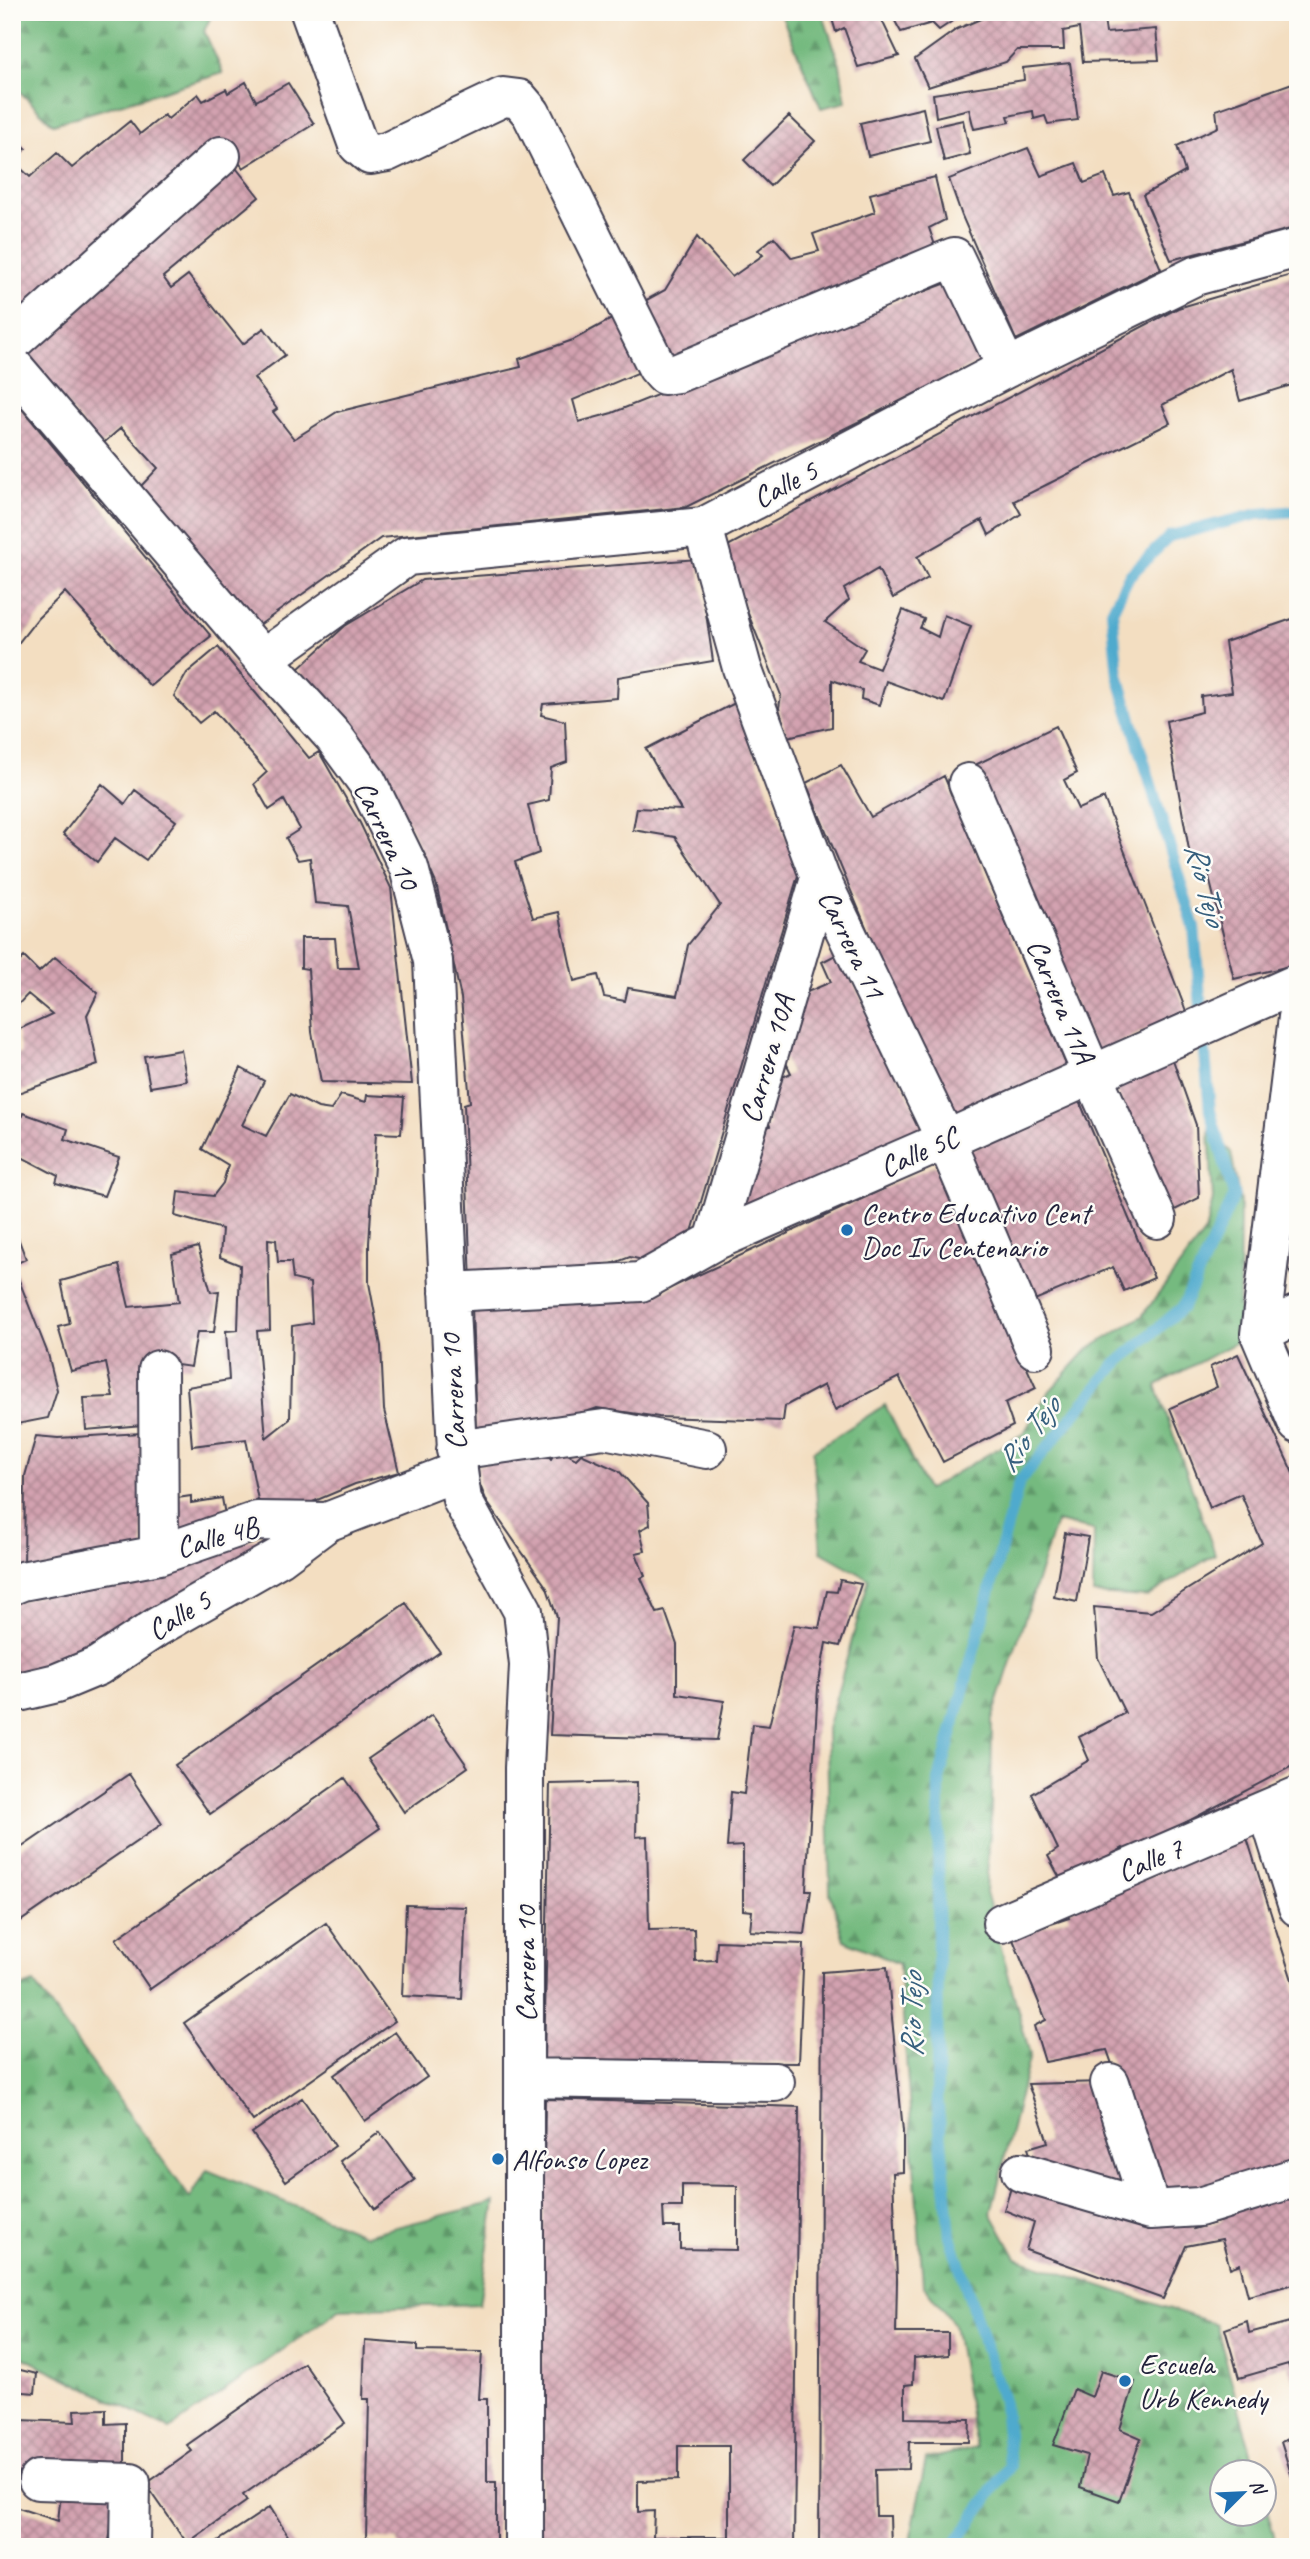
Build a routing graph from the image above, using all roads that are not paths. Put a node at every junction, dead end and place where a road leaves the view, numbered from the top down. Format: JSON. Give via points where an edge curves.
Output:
{"nodes":[{"id":1,"x":310,"y":12,"type":"edge"},
{"id":2,"x":221,"y":156,"type":"dead end"},
{"id":3,"x":1298,"y":248,"type":"edge"},
{"id":4,"x":12,"y":342,"type":"edge"},
{"id":5,"x":1007,"y":368,"type":"junction"},
{"id":6,"x":17,"y":380,"type":"edge"},
{"id":7,"x":703,"y":527,"type":"junction"},
{"id":8,"x":263,"y":659,"type":"junction"},
{"id":9,"x":968,"y":783,"type":"dead end"},
{"id":10,"x":820,"y":878,"type":"junction"},
{"id":11,"x":1298,"y":982,"type":"edge"},
{"id":12,"x":1298,"y":1017,"type":"edge"},
{"id":13,"x":1091,"y":1074,"type":"junction"},
{"id":14,"x":946,"y":1140,"type":"junction"},
{"id":15,"x":1157,"y":1219,"type":"dead end"},
{"id":16,"x":714,"y":1241,"type":"junction"},
{"id":17,"x":449,"y":1292,"type":"junction"},
{"id":18,"x":1298,"y":1314,"type":"edge"},
{"id":19,"x":1260,"y":1334,"type":"junction"},
{"id":20,"x":1035,"y":1349,"type":"dead end"},
{"id":21,"x":158,"y":1370,"type":"dead end"},
{"id":22,"x":1298,"y":1424,"type":"edge"},
{"id":23,"x":707,"y":1449,"type":"dead end"},
{"id":24,"x":457,"y":1460,"type":"junction"},
{"id":25,"x":327,"y":1522,"type":"junction"},
{"id":26,"x":159,"y":1555,"type":"junction"},
{"id":27,"x":12,"y":1585,"type":"edge"},
{"id":28,"x":18,"y":1690,"type":"edge"},
{"id":29,"x":1283,"y":1804,"type":"edge"},
{"id":30,"x":1298,"y":1907,"type":"edge"},
{"id":31,"x":1002,"y":1923,"type":"dead end"},
{"id":32,"x":526,"y":2078,"type":"junction"},
{"id":33,"x":775,"y":2082,"type":"dead end"},
{"id":34,"x":1110,"y":2083,"type":"dead end"},
{"id":35,"x":1021,"y":2172,"type":"dead end"},
{"id":36,"x":1298,"y":2177,"type":"edge"},
{"id":37,"x":1151,"y":2210,"type":"junction"},
{"id":38,"x":38,"y":2480,"type":"dead end"},
{"id":39,"x":130,"y":2547,"type":"edge"},
{"id":40,"x":524,"y":2547,"type":"edge"}],
"edges":[{"from":1,"to":5,"type":"street","via":[[358,145],[370,155],[387,152],[503,97],[519,99],[531,113],[664,375],[954,257]]},
{"from":2,"to":4,"type":"street"},
{"from":3,"to":5,"type":"street","name":"Calle 5","via":[[1195,275]]},
{"from":5,"to":7,"type":"street","name":"Calle 5"},
{"from":6,"to":8,"type":"street","name":"Carrera 10"},
{"from":7,"to":8,"type":"street","name":"Calle 5","via":[[407,556]]},
{"from":7,"to":10,"type":"street","name":"Carrera 11","via":[[742,668]]},
{"from":8,"to":17,"type":"street","name":"Carrera 10","via":[[334,737],[367,782],[409,868],[433,961]]},
{"from":9,"to":13,"type":"street","name":"Carrera 11A"},
{"from":10,"to":14,"type":"street","name":"Carrera 11"},
{"from":10,"to":16,"type":"street","name":"Carrera 10A"},
{"from":11,"to":13,"type":"street","name":"Calle 5C"},
{"from":12,"to":19,"type":"street"},
{"from":13,"to":14,"type":"street","name":"Calle 5C"},
{"from":13,"to":15,"type":"street","name":"Carrera 11A"},
{"from":14,"to":16,"type":"street","name":"Calle 5C"},
{"from":14,"to":20,"type":"street","name":"Carrera 11"},
{"from":16,"to":17,"type":"street","name":"Calle 5C","via":[[641,1282]]},
{"from":17,"to":24,"type":"street","name":"Carrera 10"},
{"from":18,"to":19,"type":"street"},
{"from":19,"to":22,"type":"street"},
{"from":21,"to":26,"type":"street"},
{"from":23,"to":24,"type":"street","name":"Calle 4B","via":[[604,1429]]},
{"from":24,"to":25,"type":"street","name":"Calle 4B"},
{"from":24,"to":32,"type":"street","name":"Carrera 10","via":[[462,1500],[523,1611],[529,1665],[524,1768]]},
{"from":25,"to":26,"type":"street","name":"Calle 4B","via":[[257,1521]]},
{"from":25,"to":28,"type":"street","name":"Calle 5","via":[[280,1557],[98,1666],[57,1683]]},
{"from":26,"to":27,"type":"street","name":"Calle 4B"},
{"from":29,"to":30,"type":"street"},
{"from":29,"to":31,"type":"street","name":"Calle 7"},
{"from":32,"to":33,"type":"street"},
{"from":32,"to":40,"type":"street","name":"Carrera 10"},
{"from":34,"to":37,"type":"street"},
{"from":35,"to":37,"type":"street"},
{"from":36,"to":37,"type":"street","via":[[1199,2207]]},
{"from":38,"to":39,"type":"street","via":[[131,2483]]}]}
